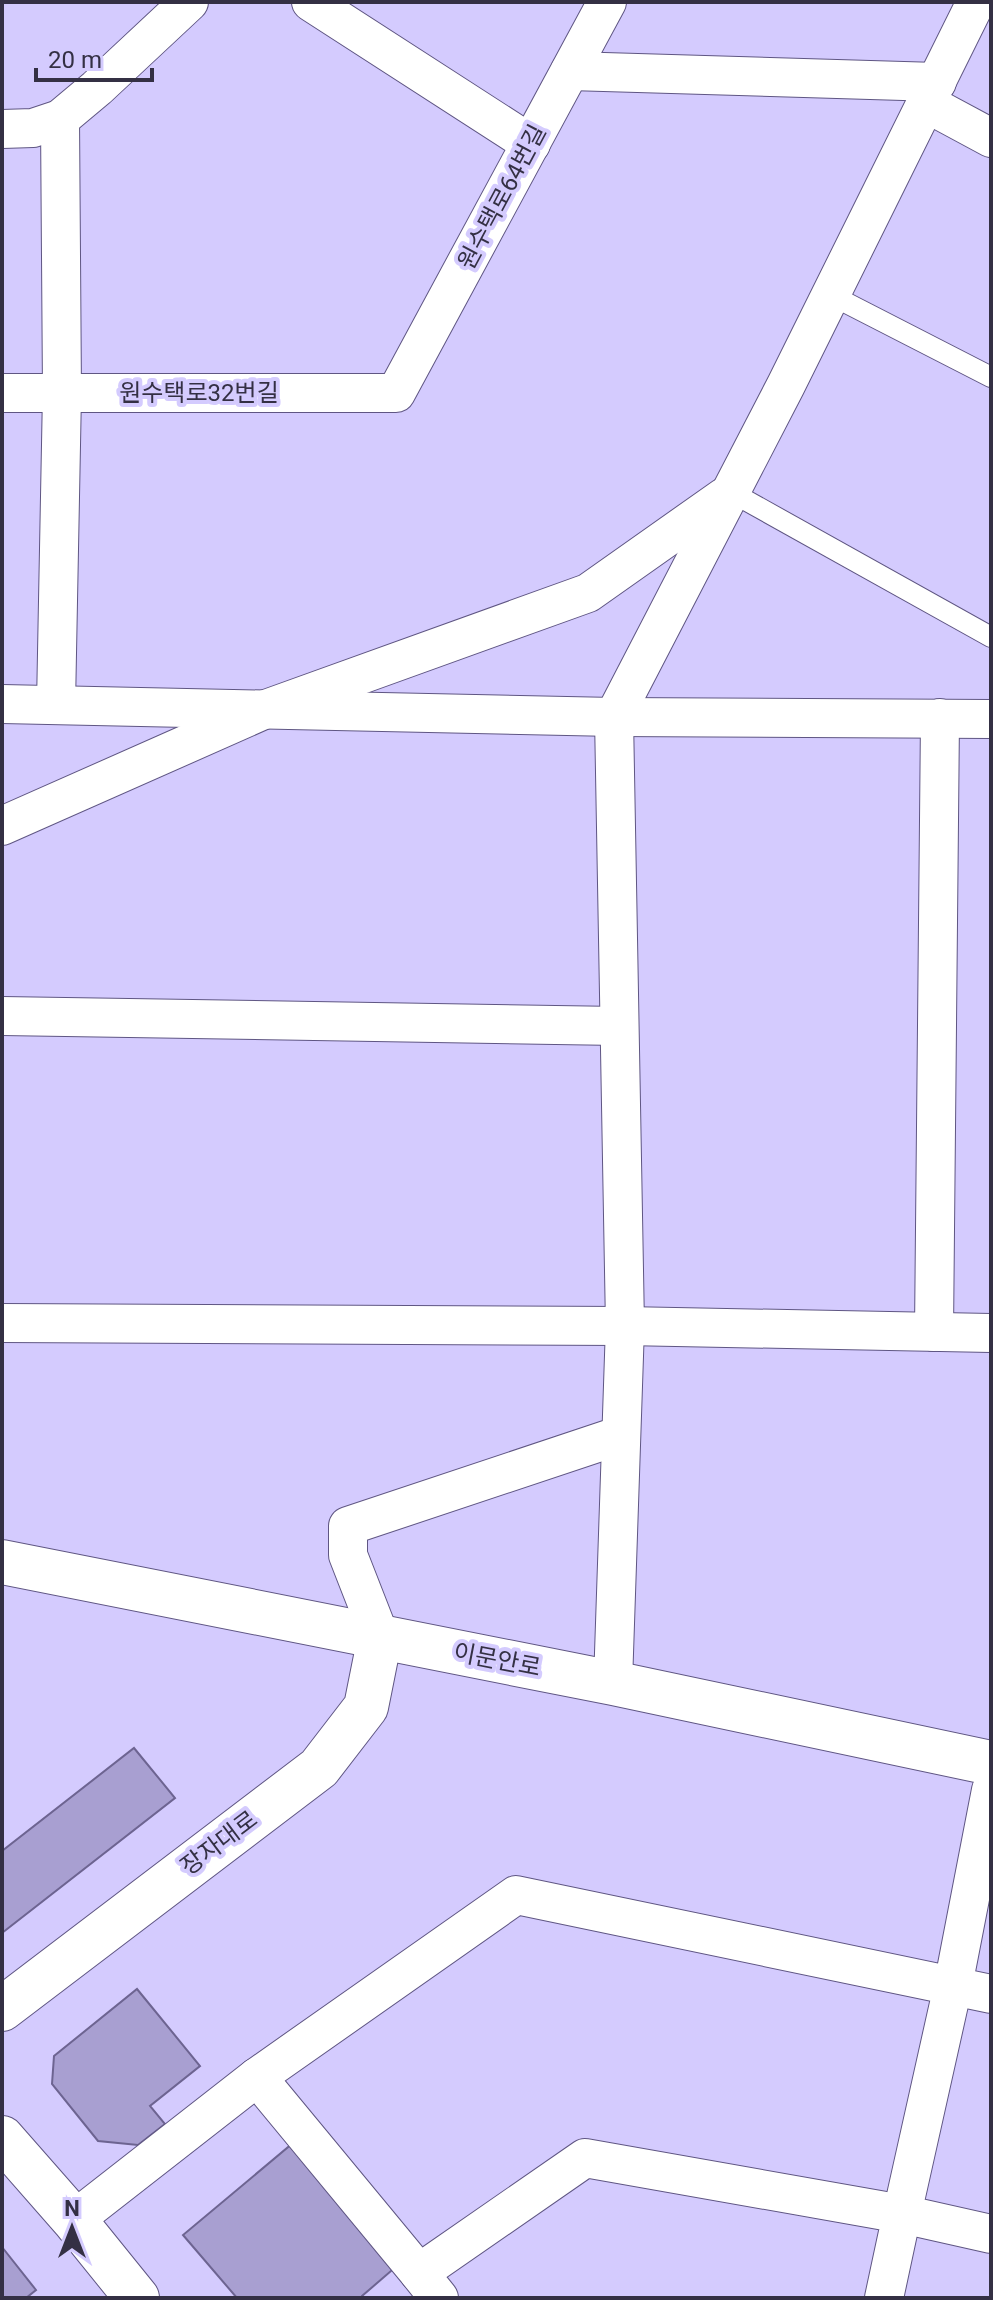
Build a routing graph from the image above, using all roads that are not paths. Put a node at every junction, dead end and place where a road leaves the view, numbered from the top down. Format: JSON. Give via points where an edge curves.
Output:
{"nodes":[{"id":1,"x":189,"y":2,"type":"edge"},
{"id":2,"x":311,"y":2,"type":"edge"},
{"id":3,"x":607,"y":2,"type":"edge"},
{"id":4,"x":976,"y":2,"type":"edge"},
{"id":5,"x":570,"y":71,"type":"junction"},
{"id":6,"x":932,"y":92,"type":"junction"},
{"id":7,"x":60,"y":119,"type":"junction"},
{"id":8,"x":2,"y":129,"type":"edge"},
{"id":9,"x":991,"y":138,"type":"edge"},
{"id":10,"x":531,"y":144,"type":"junction"},
{"id":11,"x":831,"y":295,"type":"junction"},
{"id":12,"x":991,"y":377,"type":"edge"},
{"id":13,"x":2,"y":393,"type":"edge"},
{"id":14,"x":62,"y":393,"type":"junction"},
{"id":15,"x":396,"y":393,"type":"joint"},
{"id":16,"x":731,"y":492,"type":"junction"},
{"id":17,"x":991,"y":637,"type":"edge"},
{"id":18,"x":2,"y":704,"type":"edge"},
{"id":19,"x":56,"y":705,"type":"junction"},
{"id":20,"x":266,"y":709,"type":"junction"},
{"id":21,"x":614,"y":717,"type":"junction"},
{"id":22,"x":940,"y":718,"type":"junction"},
{"id":23,"x":991,"y":719,"type":"edge"},
{"id":24,"x":2,"y":826,"type":"edge"},
{"id":25,"x":2,"y":1016,"type":"edge"},
{"id":26,"x":619,"y":1026,"type":"junction"},
{"id":27,"x":2,"y":1323,"type":"edge"},
{"id":28,"x":625,"y":1326,"type":"junction"},
{"id":29,"x":934,"y":1332,"type":"junction"},
{"id":30,"x":991,"y":1333,"type":"edge"},
{"id":31,"x":621,"y":1435,"type":"junction"},
{"id":32,"x":2,"y":1562,"type":"edge"},
{"id":33,"x":380,"y":1637,"type":"junction"},
{"id":34,"x":613,"y":1683,"type":"junction"},
{"id":35,"x":991,"y":1763,"type":"edge"},
{"id":36,"x":991,"y":1790,"type":"edge"},
{"id":37,"x":953,"y":1986,"type":"junction"},
{"id":38,"x":991,"y":1994,"type":"edge"},
{"id":39,"x":2,"y":2009,"type":"edge"},
{"id":40,"x":257,"y":2077,"type":"junction"},
{"id":41,"x":2,"y":2138,"type":"edge"},
{"id":42,"x":902,"y":2214,"type":"junction"},
{"id":43,"x":74,"y":2220,"type":"junction"},
{"id":44,"x":991,"y":2234,"type":"edge"},
{"id":45,"x":429,"y":2285,"type":"edge"},
{"id":46,"x":137,"y":2298,"type":"edge"},
{"id":47,"x":884,"y":2298,"type":"edge"}],
"edges":[{"from":1,"to":7,"type":"street"},
{"from":2,"to":10,"type":"street"},
{"from":3,"to":5,"type":"street","name":"원수택로64번길"},
{"from":4,"to":6,"type":"street"},
{"from":5,"to":6,"type":"street"},
{"from":5,"to":10,"type":"street","name":"원수택로64번길"},
{"from":6,"to":9,"type":"street"},
{"from":6,"to":11,"type":"street"},
{"from":7,"to":8,"type":"street","via":[[33,128]]},
{"from":7,"to":14,"type":"street"},
{"from":10,"to":15,"type":"street","name":"원수택로64번길"},
{"from":11,"to":12,"type":"lane"},
{"from":11,"to":16,"type":"street"},
{"from":13,"to":14,"type":"street","name":"원수택로32번길"},
{"from":14,"to":15,"type":"street","name":"원수택로32번길"},
{"from":14,"to":19,"type":"street"},
{"from":16,"to":17,"type":"lane"},
{"from":16,"to":20,"type":"street","via":[[588,593]]},
{"from":16,"to":21,"type":"street"},
{"from":18,"to":19,"type":"street"},
{"from":19,"to":20,"type":"street"},
{"from":20,"to":21,"type":"street"},
{"from":20,"to":24,"type":"street"},
{"from":21,"to":22,"type":"street"},
{"from":21,"to":26,"type":"street"},
{"from":22,"to":23,"type":"street"},
{"from":22,"to":29,"type":"street"},
{"from":25,"to":26,"type":"street"},
{"from":26,"to":28,"type":"street"},
{"from":27,"to":28,"type":"street"},
{"from":28,"to":29,"type":"street"},
{"from":28,"to":31,"type":"street"},
{"from":29,"to":30,"type":"street"},
{"from":31,"to":33,"type":"street","via":[[348,1526],[348,1555]]},
{"from":31,"to":34,"type":"street"},
{"from":32,"to":33,"type":"street","name":"이문안로"},
{"from":33,"to":34,"type":"street","name":"이문안로"},
{"from":33,"to":39,"type":"street","name":"장자대로","via":[[366,1707],[319,1768]]},
{"from":34,"to":35,"type":"street","name":"이문안로"},
{"from":36,"to":37,"type":"street"},
{"from":37,"to":38,"type":"street"},
{"from":37,"to":40,"type":"street","via":[[516,1895]]},
{"from":37,"to":42,"type":"street"},
{"from":40,"to":43,"type":"street"},
{"from":40,"to":45,"type":"street"},
{"from":41,"to":43,"type":"street"},
{"from":42,"to":44,"type":"street"},
{"from":42,"to":45,"type":"street","via":[[585,2158]]},
{"from":42,"to":47,"type":"street"},
{"from":43,"to":46,"type":"street"}]}
